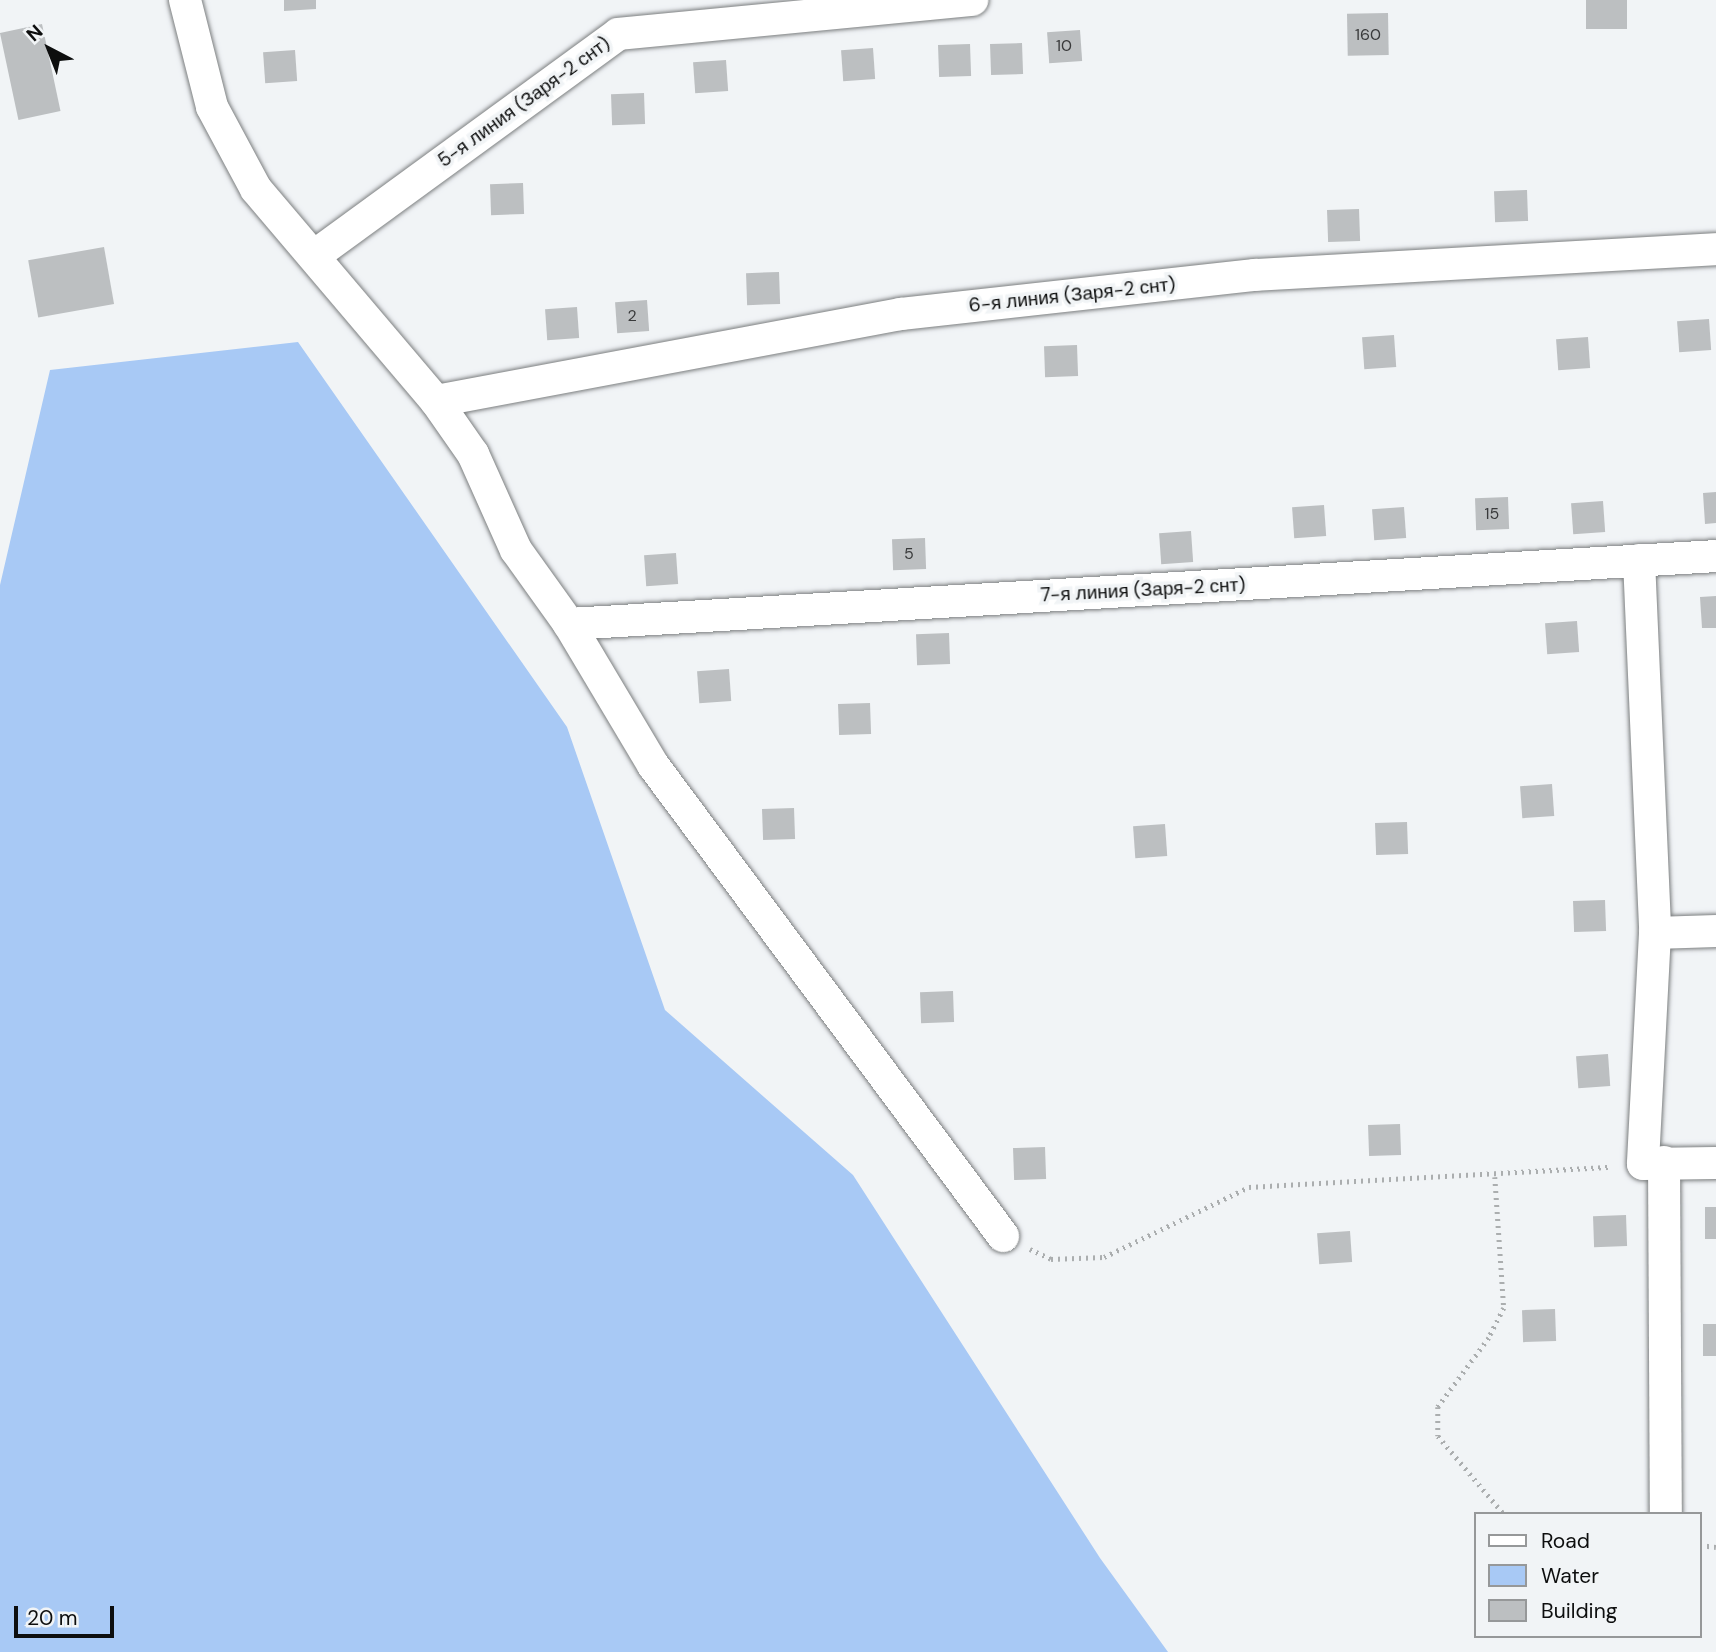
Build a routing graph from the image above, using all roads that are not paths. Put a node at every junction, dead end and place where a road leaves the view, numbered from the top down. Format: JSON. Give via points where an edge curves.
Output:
{"nodes":[{"id":1,"x":185,"y":0,"type":"edge"},
{"id":2,"x":972,"y":0,"type":"edge"},
{"id":3,"x":1716,"y":249,"type":"edge"},
{"id":4,"x":314,"y":256,"type":"junction"},
{"id":5,"x":436,"y":401,"type":"junction"},
{"id":6,"x":1716,"y":556,"type":"edge"},
{"id":7,"x":1639,"y":560,"type":"junction"},
{"id":8,"x":569,"y":624,"type":"junction"},
{"id":9,"x":1716,"y":931,"type":"edge"},
{"id":10,"x":1655,"y":933,"type":"junction"},
{"id":11,"x":1654,"y":1163,"type":"junction"},
{"id":12,"x":1716,"y":1163,"type":"edge"},
{"id":13,"x":1003,"y":1236,"type":"road end"},
{"id":14,"x":1666,"y":1512,"type":"edge"}],
"edges":[{"from":1,"to":4,"type":"street","via":[[212,107],[256,189]]},
{"from":2,"to":4,"type":"street","name":"5-я линия (Заря-2 снт)","via":[[618,34]]},
{"from":3,"to":5,"type":"street","name":"6-я линия (Заря-2 снт)","via":[[1255,275],[901,314]]},
{"from":4,"to":5,"type":"street"},
{"from":5,"to":8,"type":"street","via":[[474,454],[516,550]]},
{"from":6,"to":7,"type":"street","name":"7-я линия (Заря-2 снт)"},
{"from":7,"to":8,"type":"street","name":"7-я линия (Заря-2 снт)"},
{"from":7,"to":10,"type":"street"},
{"from":8,"to":13,"type":"street","via":[[661,776]]},
{"from":9,"to":10,"type":"street"},
{"from":10,"to":11,"type":"street"},
{"from":11,"to":12,"type":"street"},
{"from":11,"to":14,"type":"street"}]}
